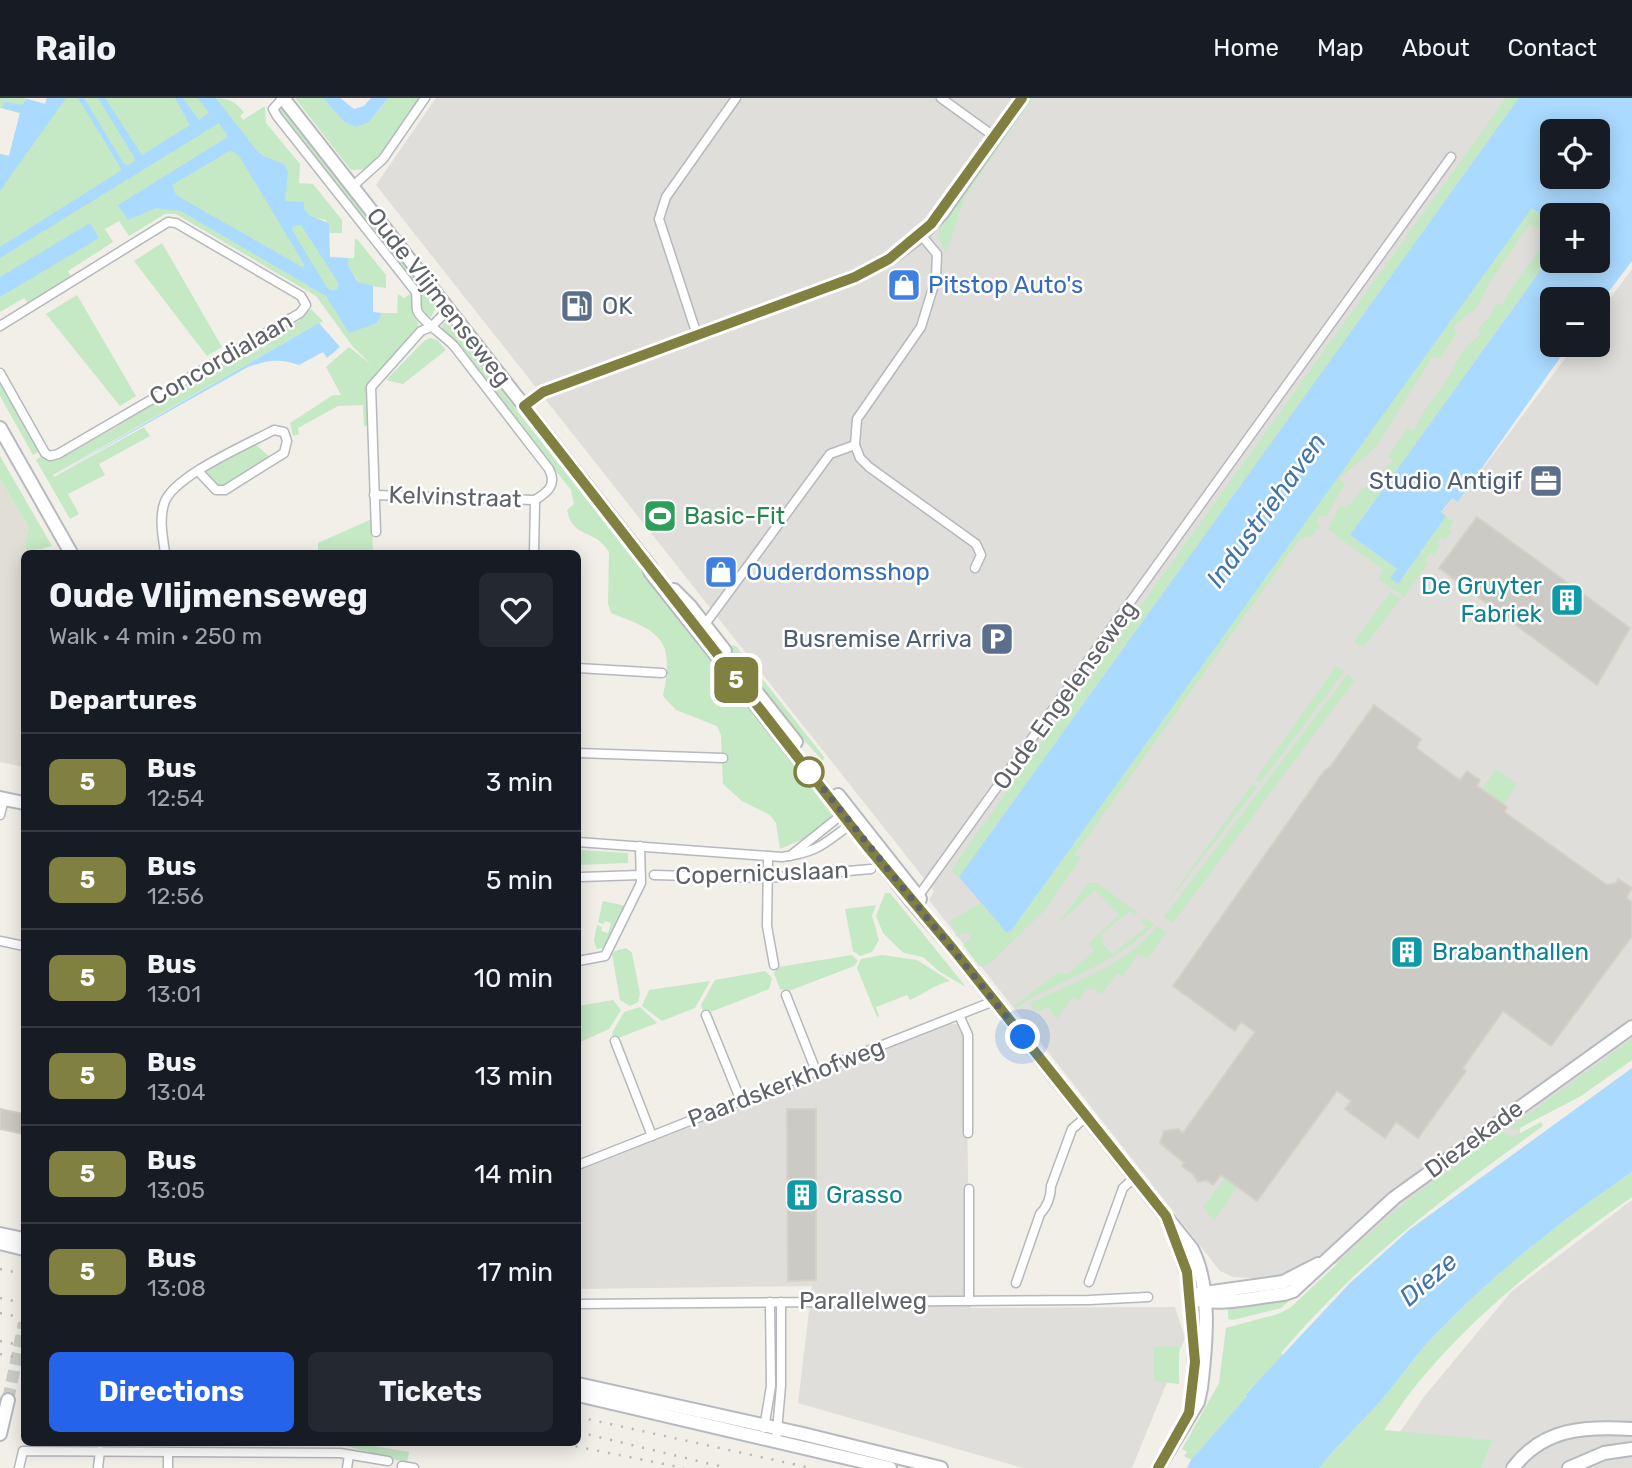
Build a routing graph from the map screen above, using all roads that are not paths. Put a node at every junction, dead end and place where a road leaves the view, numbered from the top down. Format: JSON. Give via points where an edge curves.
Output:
{"nodes":[{"id":1,"x":283,"y":98,"type":"edge"},
{"id":2,"x":425,"y":98,"type":"edge"},
{"id":3,"x":736,"y":98,"type":"edge"},
{"id":4,"x":941,"y":98,"type":"edge"},
{"id":5,"x":1022,"y":98,"type":"edge"},
{"id":6,"x":995,"y":137,"type":"junction"},
{"id":7,"x":1451,"y":158,"type":"dead end"},
{"id":8,"x":353,"y":186,"type":"junction"},
{"id":9,"x":921,"y":235,"type":"junction"},
{"id":10,"x":449,"y":309,"type":"junction"},
{"id":11,"x":0,"y":326,"type":"edge"},
{"id":12,"x":430,"y":327,"type":"junction"},
{"id":13,"x":697,"y":335,"type":"junction"},
{"id":14,"x":0,"y":373,"type":"edge"},
{"id":15,"x":524,"y":406,"type":"junction"},
{"id":16,"x":0,"y":428,"type":"edge"},
{"id":17,"x":855,"y":445,"type":"junction"},
{"id":18,"x":199,"y":472,"type":"junction"},
{"id":19,"x":374,"y":495,"type":"junction"},
{"id":20,"x":535,"y":500,"type":"junction"},
{"id":21,"x":376,"y":532,"type":"dead end"},
{"id":22,"x":69,"y":550,"type":"edge"},
{"id":23,"x":165,"y":550,"type":"edge"},
{"id":24,"x":534,"y":550,"type":"edge"},
{"id":25,"x":975,"y":568,"type":"dead end"},
{"id":26,"x":702,"y":629,"type":"junction"},
{"id":27,"x":581,"y":668,"type":"edge"},
{"id":28,"x":662,"y":673,"type":"dead end"},
{"id":29,"x":581,"y":753,"type":"edge"},
{"id":30,"x":723,"y":758,"type":"dead end"},
{"id":31,"x":2,"y":798,"type":"edge"},
{"id":32,"x":21,"y":802,"type":"edge"},
{"id":33,"x":0,"y":815,"type":"edge"},
{"id":34,"x":850,"y":816,"type":"junction"},
{"id":35,"x":581,"y":842,"type":"edge"},
{"id":36,"x":640,"y":846,"type":"junction"},
{"id":37,"x":790,"y":856,"type":"junction"},
{"id":38,"x":768,"y":857,"type":"junction"},
{"id":39,"x":871,"y":869,"type":"dead end"},
{"id":40,"x":640,"y":875,"type":"junction"},
{"id":41,"x":654,"y":875,"type":"dead end"},
{"id":42,"x":581,"y":877,"type":"dead end"},
{"id":43,"x":767,"y":878,"type":"junction"},
{"id":44,"x":915,"y":900,"type":"junction"},
{"id":45,"x":0,"y":941,"type":"edge"},
{"id":46,"x":21,"y":945,"type":"edge"},
{"id":47,"x":581,"y":960,"type":"edge"},
{"id":48,"x":774,"y":965,"type":"dead end"},
{"id":49,"x":786,"y":995,"type":"dead end"},
{"id":50,"x":994,"y":1001,"type":"junction"},
{"id":51,"x":706,"y":1015,"type":"dead end"},
{"id":52,"x":959,"y":1015,"type":"junction"},
{"id":53,"x":1632,"y":1027,"type":"edge"},
{"id":54,"x":615,"y":1041,"type":"dead end"},
{"id":55,"x":816,"y":1071,"type":"junction"},
{"id":56,"x":741,"y":1101,"type":"junction"},
{"id":57,"x":1086,"y":1117,"type":"junction"},
{"id":58,"x":968,"y":1133,"type":"dead end"},
{"id":59,"x":652,"y":1136,"type":"junction"},
{"id":60,"x":581,"y":1164,"type":"edge"},
{"id":61,"x":1134,"y":1178,"type":"junction"},
{"id":62,"x":969,"y":1189,"type":"dead end"},
{"id":63,"x":0,"y":1234,"type":"edge"},
{"id":64,"x":21,"y":1238,"type":"edge"},
{"id":65,"x":0,"y":1243,"type":"edge"},
{"id":66,"x":21,"y":1248,"type":"edge"},
{"id":67,"x":1089,"y":1282,"type":"dead end"},
{"id":68,"x":1016,"y":1283,"type":"dead end"},
{"id":69,"x":1148,"y":1297,"type":"dead end"},
{"id":70,"x":1199,"y":1297,"type":"junction"},
{"id":71,"x":969,"y":1301,"type":"junction"},
{"id":72,"x":770,"y":1302,"type":"junction"},
{"id":73,"x":781,"y":1302,"type":"junction"},
{"id":74,"x":581,"y":1304,"type":"edge"},
{"id":75,"x":581,"y":1385,"type":"edge"},
{"id":76,"x":581,"y":1396,"type":"edge"},
{"id":77,"x":8,"y":1400,"type":"tunnel mouth"},
{"id":78,"x":1632,"y":1429,"type":"edge"},
{"id":79,"x":762,"y":1432,"type":"junction"},
{"id":80,"x":0,"y":1434,"type":"edge"},
{"id":81,"x":777,"y":1435,"type":"junction"},
{"id":82,"x":1632,"y":1449,"type":"edge"},
{"id":83,"x":100,"y":1451,"type":"junction"},
{"id":84,"x":168,"y":1451,"type":"junction"},
{"id":85,"x":349,"y":1455,"type":"junction"},
{"id":86,"x":388,"y":1461,"type":"dead end"},
{"id":87,"x":402,"y":1465,"type":"dead end"},
{"id":88,"x":19,"y":1468,"type":"edge"},
{"id":89,"x":97,"y":1468,"type":"edge"},
{"id":90,"x":168,"y":1468,"type":"edge"},
{"id":91,"x":347,"y":1468,"type":"edge"},
{"id":92,"x":414,"y":1468,"type":"edge"},
{"id":93,"x":890,"y":1468,"type":"edge"},
{"id":94,"x":940,"y":1468,"type":"edge"},
{"id":95,"x":1158,"y":1468,"type":"edge"},
{"id":96,"x":1513,"y":1468,"type":"edge"},
{"id":97,"x":1569,"y":1468,"type":"edge"}],
"edges":[{"from":1,"to":8,"type":"street","name":"Oude Vlijmenseweg"},
{"from":1,"to":12,"type":"street","name":"Oude Vlijmenseweg","via":[[273,109],[277,116],[416,292],[417,311]]},
{"from":2,"to":8,"type":"street","via":[[383,159]]},
{"from":3,"to":13,"type":"street","via":[[666,197],[659,219]]},
{"from":4,"to":6,"type":"street"},
{"from":5,"to":6,"type":"street"},
{"from":6,"to":9,"type":"street","via":[[942,213]]},
{"from":7,"to":44,"type":"street","name":"Oude Engelenseweg"},
{"from":8,"to":10,"type":"street","name":"Oude Vlijmenseweg"},
{"from":9,"to":13,"type":"street","via":[[855,277]]},
{"from":9,"to":17,"type":"street","via":[[937,254],[928,309],[921,327],[857,419]]},
{"from":10,"to":12,"type":"street"},
{"from":10,"to":15,"type":"street","name":"Oude Vlijmenseweg"},
{"from":11,"to":14,"type":"street","name":"Concordialaan","via":[[168,222],[301,296],[306,305],[300,313],[50,456]]},
{"from":12,"to":19,"type":"street","via":[[421,331],[371,387]]},
{"from":12,"to":20,"type":"street","name":"Oude Vlijmenseweg","via":[[454,346],[549,470],[550,491]]},
{"from":13,"to":15,"type":"street","via":[[543,392]]},
{"from":15,"to":26,"type":"street","name":"Oude Vlijmenseweg","via":[[651,573]]},
{"from":16,"to":22,"type":"street"},
{"from":17,"to":25,"type":"street","via":[[869,467],[976,544],[981,555]]},
{"from":17,"to":26,"type":"street","via":[[830,454]]},
{"from":18,"to":18,"type":"street","via":[[274,430],[284,432],[284,453],[225,490],[216,490]]},
{"from":18,"to":23,"type":"street","via":[[168,494],[162,517]]},
{"from":19,"to":20,"type":"street","name":"Kelvinstraat"},
{"from":19,"to":21,"type":"street"},
{"from":20,"to":24,"type":"street"},
{"from":26,"to":34,"type":"street","name":"Oude Vlijmenseweg"},
{"from":27,"to":28,"type":"street"},
{"from":29,"to":30,"type":"street"},
{"from":31,"to":32,"type":"street"},
{"from":31,"to":33,"type":"street"},
{"from":34,"to":37,"type":"street","name":"Copernicuslaan"},
{"from":34,"to":37,"type":"street","name":"Copernicuslaan","via":[[813,851]]},
{"from":34,"to":44,"type":"street","name":"Oude Vlijmenseweg"},
{"from":35,"to":36,"type":"street","name":"Copernicuslaan"},
{"from":36,"to":38,"type":"street","name":"Copernicuslaan"},
{"from":36,"to":40,"type":"street"},
{"from":37,"to":38,"type":"street","name":"Copernicuslaan"},
{"from":38,"to":43,"type":"street"},
{"from":39,"to":43,"type":"street","name":"Copernicuslaan"},
{"from":40,"to":42,"type":"street","name":"Copernicuslaan"},
{"from":40,"to":47,"type":"street","via":[[641,883],[605,956]]},
{"from":41,"to":43,"type":"street","name":"Copernicuslaan"},
{"from":43,"to":48,"type":"street","via":[[767,926]]},
{"from":44,"to":50,"type":"street"},
{"from":45,"to":46,"type":"street"},
{"from":49,"to":55,"type":"street"},
{"from":50,"to":52,"type":"street","name":"Paardskerkhofweg"},
{"from":50,"to":57,"type":"street"},
{"from":51,"to":56,"type":"street"},
{"from":52,"to":55,"type":"street","name":"Paardskerkhofweg"},
{"from":52,"to":58,"type":"street","via":[[968,1035]]},
{"from":53,"to":70,"type":"street","name":"Diezekade","via":[[1432,1170],[1301,1286],[1284,1294]]},
{"from":54,"to":59,"type":"street"},
{"from":55,"to":56,"type":"street","name":"Paardskerkhofweg"},
{"from":56,"to":59,"type":"street","name":"Paardskerkhofweg"},
{"from":57,"to":61,"type":"street"},
{"from":57,"to":68,"type":"street","via":[[1072,1129]]},
{"from":59,"to":60,"type":"street","name":"Paardskerkhofweg"},
{"from":61,"to":67,"type":"street","via":[[1123,1188]]},
{"from":61,"to":70,"type":"street","via":[[1166,1216]]},
{"from":62,"to":71,"type":"street"},
{"from":63,"to":64,"type":"street"},
{"from":65,"to":66,"type":"street"},
{"from":69,"to":71,"type":"street","name":"Parallelweg"},
{"from":70,"to":95,"type":"street","via":[[1189,1413]]},
{"from":71,"to":73,"type":"street","name":"Parallelweg"},
{"from":72,"to":73,"type":"street","name":"Parallelweg"},
{"from":72,"to":74,"type":"street","name":"Parallelweg"},
{"from":72,"to":79,"type":"street","via":[[771,1386]]},
{"from":73,"to":81,"type":"street"},
{"from":75,"to":79,"type":"street"},
{"from":76,"to":79,"type":"street"},
{"from":77,"to":80,"type":"street"},
{"from":78,"to":96,"type":"street","via":[[1564,1431],[1535,1445]]},
{"from":79,"to":81,"type":"street"},
{"from":81,"to":93,"type":"street"},
{"from":81,"to":94,"type":"street"},
{"from":82,"to":97,"type":"street","via":[[1604,1453]]},
{"from":83,"to":84,"type":"street"},
{"from":83,"to":88,"type":"street","via":[[23,1451]]},
{"from":83,"to":89,"type":"street"},
{"from":84,"to":85,"type":"street"},
{"from":84,"to":90,"type":"street"},
{"from":85,"to":86,"type":"street"},
{"from":85,"to":91,"type":"street"},
{"from":87,"to":92,"type":"street"}]}
